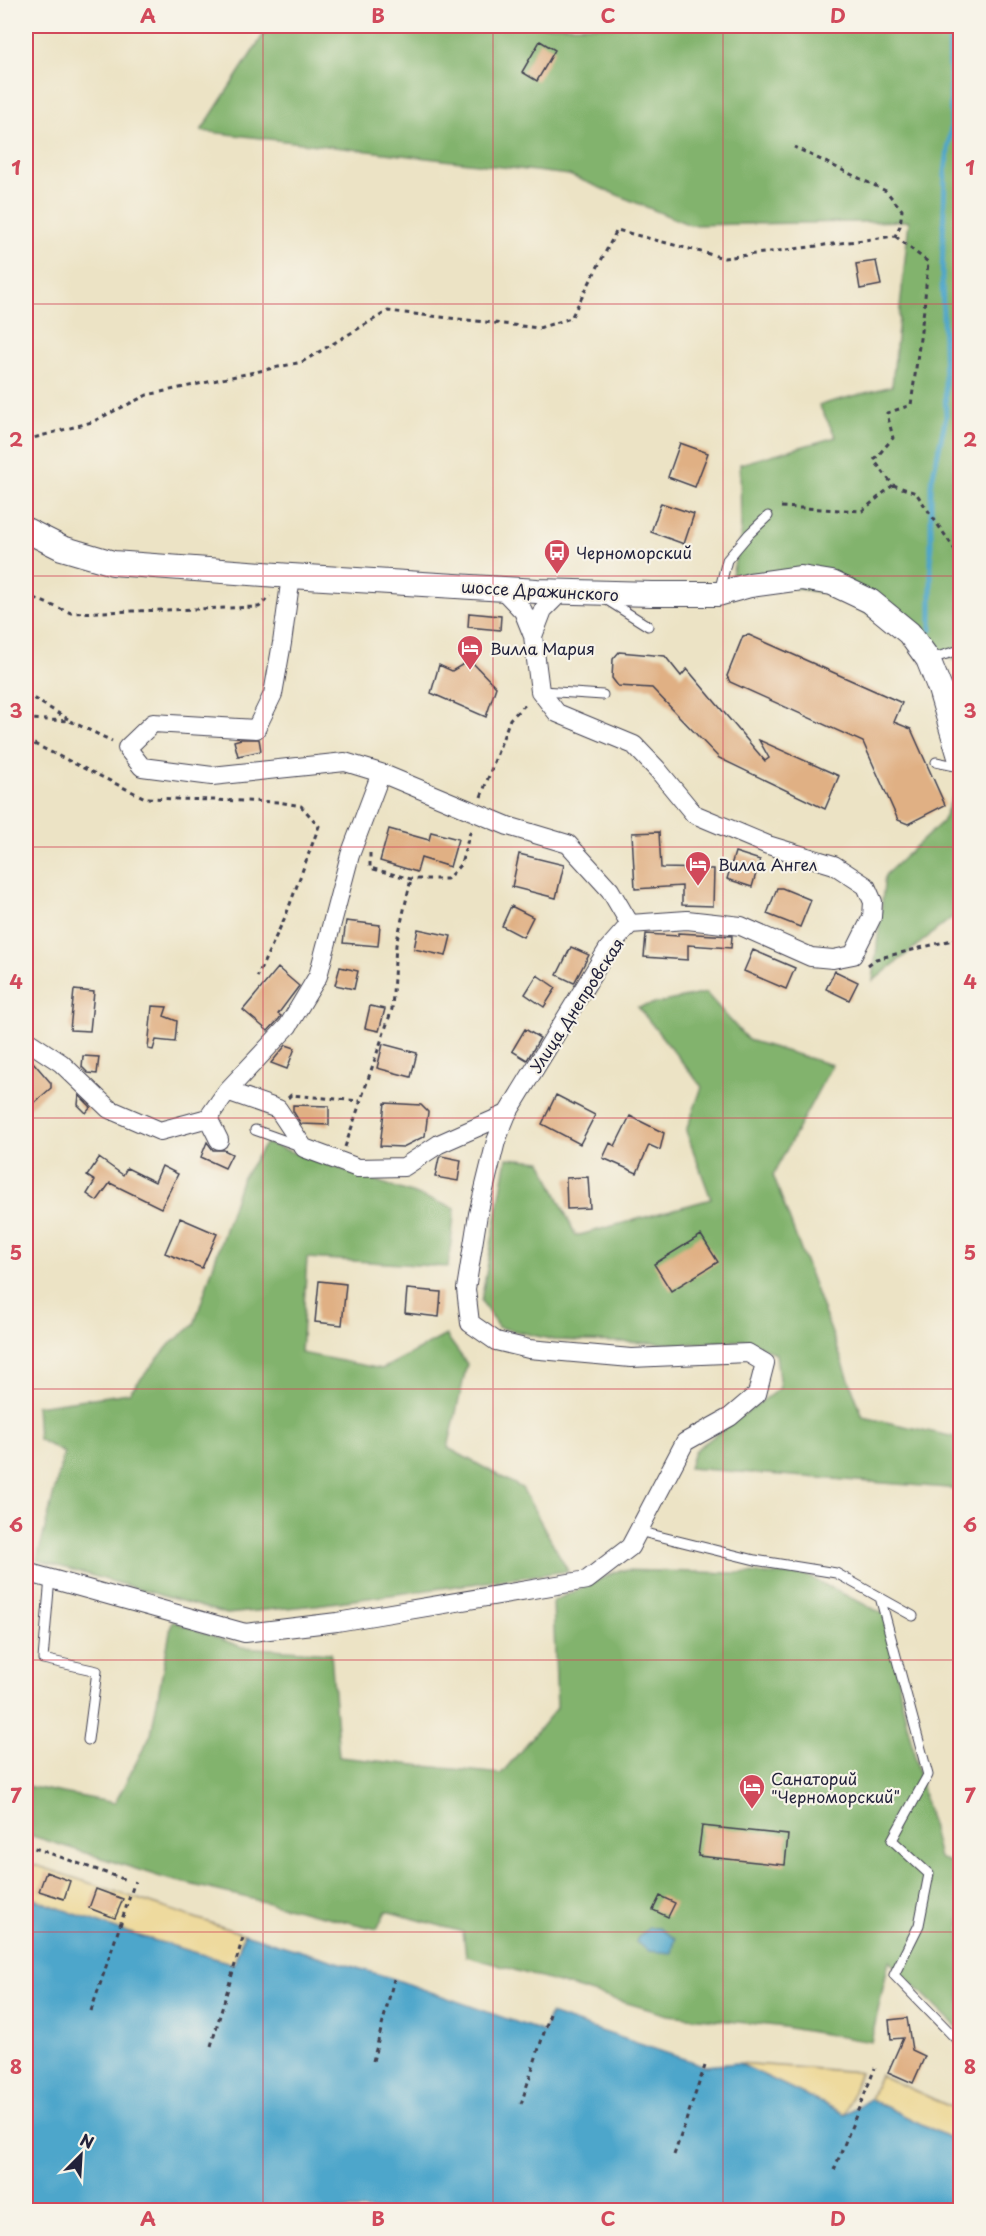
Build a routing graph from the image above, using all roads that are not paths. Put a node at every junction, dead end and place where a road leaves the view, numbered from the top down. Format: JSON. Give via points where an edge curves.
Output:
{"nodes":[{"id":1,"x":768,"y":516,"type":"dead end"},
{"id":2,"x":26,"y":530,"type":"edge"},
{"id":3,"x":291,"y":576,"type":"junction"},
{"id":4,"x":502,"y":589,"type":"junction"},
{"id":5,"x":561,"y":592,"type":"junction"},
{"id":6,"x":596,"y":593,"type":"junction"},
{"id":7,"x":718,"y":594,"type":"junction"},
{"id":8,"x":648,"y":626,"type":"dead end"},
{"id":9,"x":533,"y":636,"type":"junction"},
{"id":10,"x":960,"y":650,"type":"edge"},
{"id":11,"x":928,"y":659,"type":"junction"},
{"id":12,"x":540,"y":691,"type":"junction"},
{"id":13,"x":603,"y":695,"type":"dead end"},
{"id":14,"x":960,"y":757,"type":"edge"},
{"id":15,"x":936,"y":762,"type":"dead end"},
{"id":16,"x":960,"y":767,"type":"edge"},
{"id":17,"x":381,"y":773,"type":"junction"},
{"id":18,"x":630,"y":924,"type":"junction"},
{"id":19,"x":26,"y":1040,"type":"edge"},
{"id":20,"x":227,"y":1091,"type":"junction"},
{"id":21,"x":507,"y":1114,"type":"junction"},
{"id":22,"x":208,"y":1118,"type":"junction"},
{"id":23,"x":255,"y":1130,"type":"dead end"},
{"id":24,"x":219,"y":1140,"type":"dead end"},
{"id":25,"x":304,"y":1148,"type":"junction"},
{"id":26,"x":638,"y":1531,"type":"junction"},
{"id":27,"x":26,"y":1572,"type":"edge"},
{"id":28,"x":50,"y":1578,"type":"junction"},
{"id":29,"x":880,"y":1597,"type":"junction"},
{"id":30,"x":914,"y":1616,"type":"dead end"},
{"id":31,"x":88,"y":1740,"type":"dead end"},
{"id":32,"x":960,"y":2043,"type":"edge"}],
"edges":[{"from":1,"to":7,"type":"lane","via":[[727,560]]},
{"from":2,"to":3,"type":"main road","name":"шоссе Дражинского","via":[[62,548],[113,563]]},
{"from":3,"to":4,"type":"main road","name":"шоссе Дражинского"},
{"from":3,"to":17,"type":"street","via":[[273,694],[256,729],[153,723],[127,748],[142,767],[212,776],[345,762]]},
{"from":4,"to":5,"type":"main road","name":"шоссе Дражинского"},
{"from":4,"to":9,"type":"street","via":[[523,611]]},
{"from":5,"to":6,"type":"main road","name":"шоссе Дражинского"},
{"from":5,"to":9,"type":"street","via":[[543,610]]},
{"from":6,"to":7,"type":"main road","name":"шоссе Дражинского"},
{"from":6,"to":8,"type":"lane"},
{"from":7,"to":11,"type":"main road","name":"шоссе Дражинского","via":[[801,578],[832,583],[870,601],[909,633]]},
{"from":9,"to":12,"type":"street"},
{"from":10,"to":11,"type":"lane"},
{"from":11,"to":14,"type":"main road","name":"шоссе Дражинского"},
{"from":12,"to":13,"type":"lane"},
{"from":12,"to":18,"type":"street","name":"Улица Днепровская","via":[[557,713],[634,745],[694,814],[759,841],[834,865],[866,886],[873,902],[872,917],[853,955],[833,959],[811,957],[741,926],[687,920]]},
{"from":15,"to":16,"type":"lane"},
{"from":17,"to":18,"type":"street","via":[[508,826],[568,844],[610,890]]},
{"from":17,"to":20,"type":"street","via":[[350,855],[318,976],[288,1026]]},
{"from":18,"to":21,"type":"street","name":"Улица Днепровская","via":[[608,949]]},
{"from":19,"to":22,"type":"street","via":[[61,1063],[109,1108],[160,1131]]},
{"from":20,"to":22,"type":"street"},
{"from":20,"to":25,"type":"street","via":[[278,1109]]},
{"from":21,"to":25,"type":"street","via":[[439,1144],[404,1167],[358,1168]]},
{"from":21,"to":26,"type":"street","name":"Улица Днепровская","via":[[477,1214],[466,1289],[470,1323],[496,1341],[529,1349],[631,1359],[748,1353],[765,1364],[757,1394],[730,1417],[685,1442]]},
{"from":22,"to":24,"type":"street"},
{"from":23,"to":25,"type":"lane"},
{"from":26,"to":28,"type":"street","via":[[630,1547],[586,1580],[337,1622],[245,1633]]},
{"from":26,"to":29,"type":"lane","via":[[755,1560],[836,1573]]},
{"from":27,"to":28,"type":"street"},
{"from":28,"to":31,"type":"lane","via":[[43,1659],[97,1671]]},
{"from":29,"to":30,"type":"lane"},
{"from":29,"to":32,"type":"lane","via":[[928,1775],[892,1840],[929,1874],[919,1924],[894,1975]]}]}
